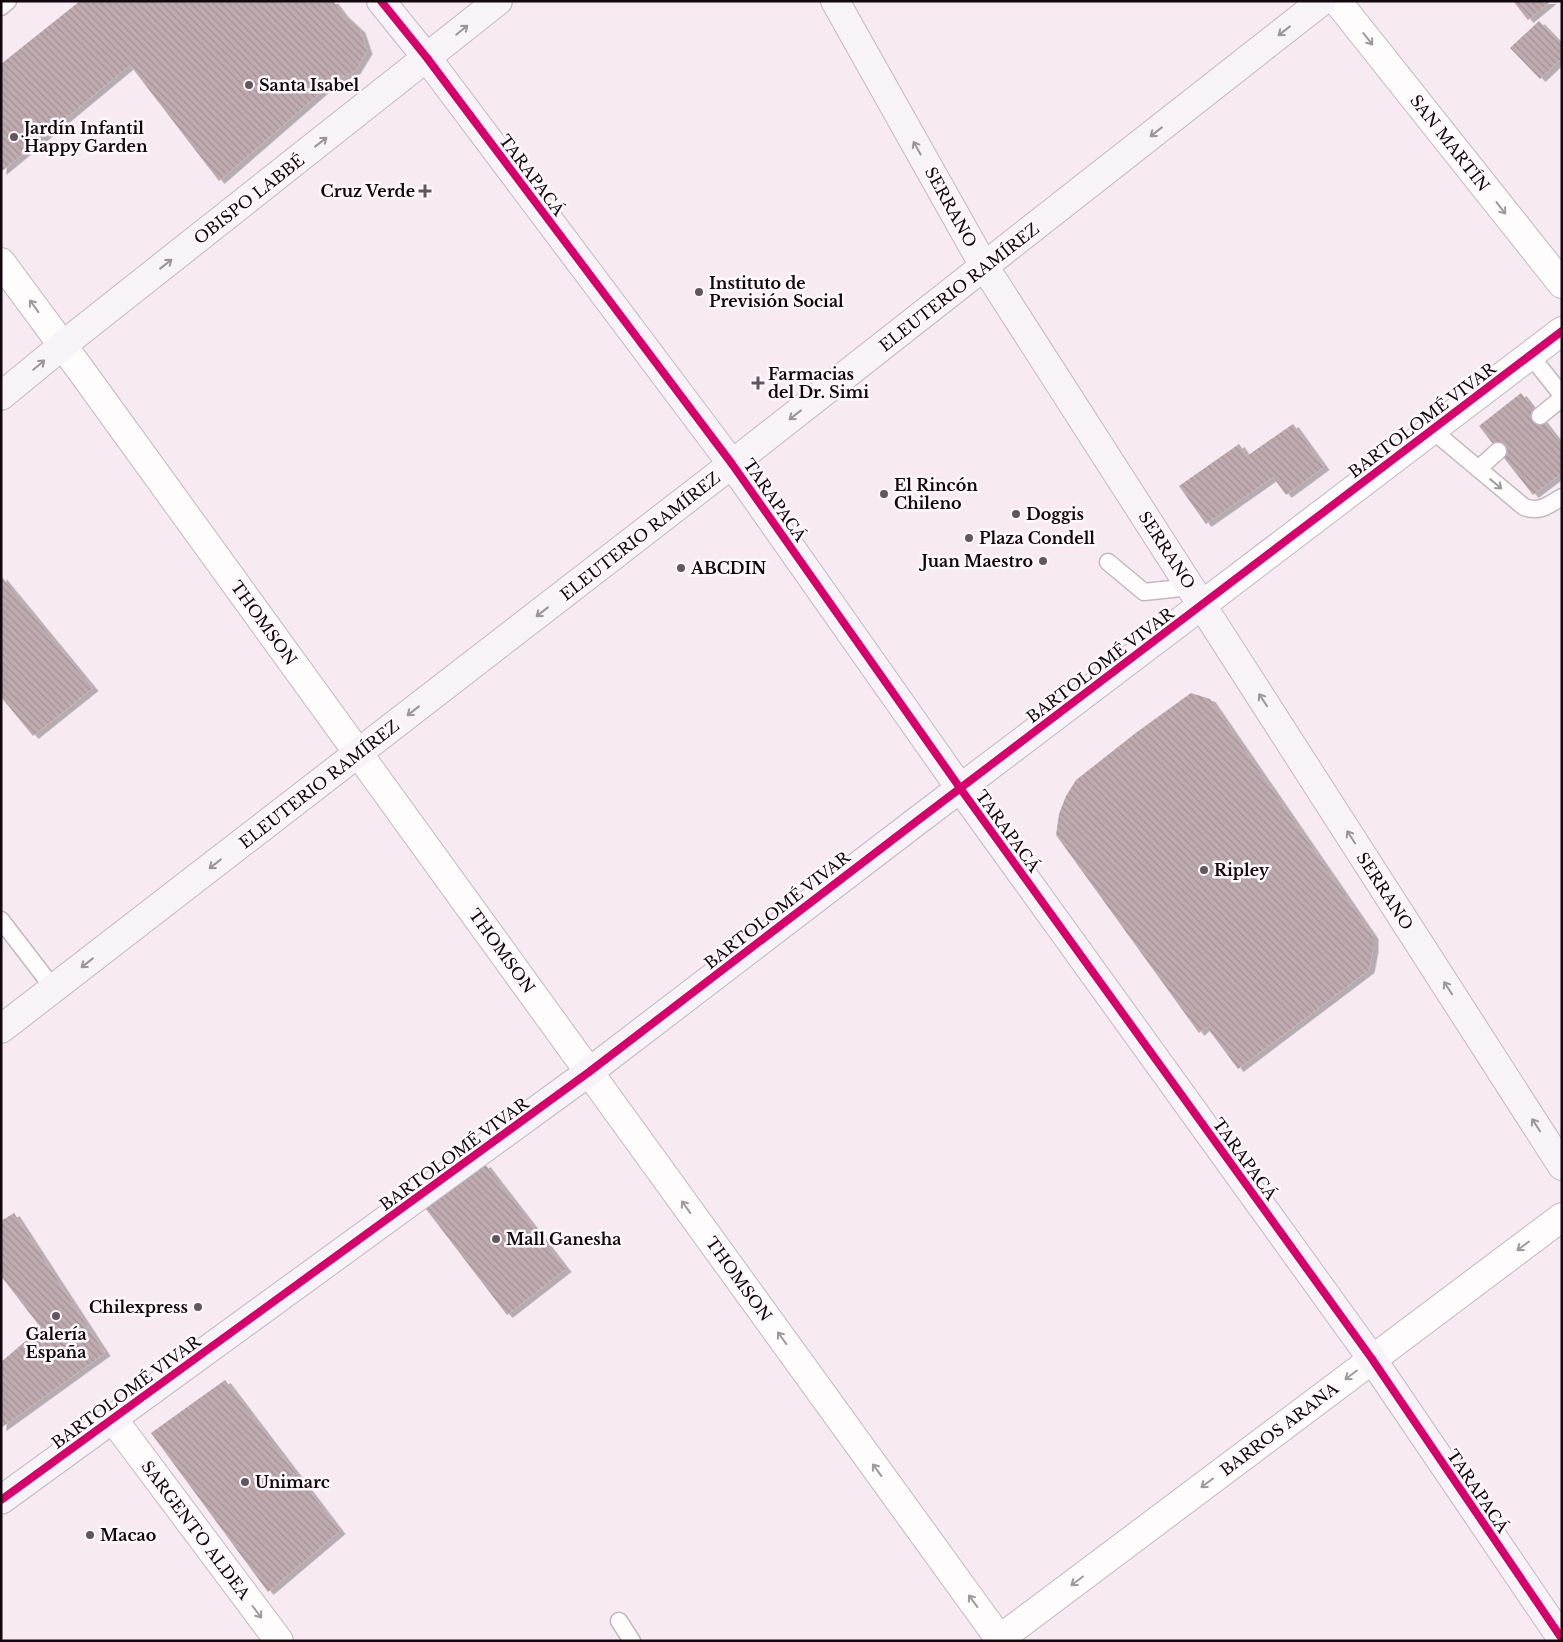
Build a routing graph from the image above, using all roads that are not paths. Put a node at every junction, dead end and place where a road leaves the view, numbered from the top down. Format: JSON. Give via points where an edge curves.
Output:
{"nodes":[{"id":1,"x":8,"y":1,"type":"edge"},
{"id":2,"x":381,"y":1,"type":"edge"},
{"id":3,"x":498,"y":1,"type":"edge"},
{"id":4,"x":835,"y":1,"type":"edge"},
{"id":5,"x":1322,"y":1,"type":"edge"},
{"id":6,"x":1337,"y":1,"type":"edge"},
{"id":7,"x":1,"y":7,"type":"edge"},
{"id":8,"x":427,"y":58,"type":"junction"},
{"id":9,"x":1,"y":262,"type":"edge"},
{"id":10,"x":984,"y":266,"type":"junction"},
{"id":11,"x":1562,"y":284,"type":"edge"},
{"id":12,"x":1562,"y":331,"type":"edge"},
{"id":13,"x":63,"y":345,"type":"junction"},
{"id":14,"x":1530,"y":355,"type":"junction"},
{"id":15,"x":1,"y":396,"type":"edge"},
{"id":16,"x":1562,"y":396,"type":"edge"},
{"id":17,"x":1540,"y":416,"type":"dead end"},
{"id":18,"x":1432,"y":430,"type":"junction"},
{"id":19,"x":1498,"y":451,"type":"dead end"},
{"id":20,"x":732,"y":464,"type":"junction"},
{"id":21,"x":1478,"y":469,"type":"junction"},
{"id":22,"x":1562,"y":496,"type":"edge"},
{"id":23,"x":1108,"y":562,"type":"dead end"},
{"id":24,"x":1196,"y":596,"type":"junction"},
{"id":25,"x":359,"y":754,"type":"junction"},
{"id":26,"x":960,"y":788,"type":"junction"},
{"id":27,"x":1,"y":920,"type":"edge"},
{"id":28,"x":54,"y":989,"type":"junction"},
{"id":29,"x":1,"y":1029,"type":"edge"},
{"id":30,"x":590,"y":1072,"type":"junction"},
{"id":31,"x":1562,"y":1166,"type":"edge"},
{"id":32,"x":1562,"y":1217,"type":"edge"},
{"id":33,"x":1372,"y":1359,"type":"junction"},
{"id":34,"x":113,"y":1419,"type":"junction"},
{"id":35,"x":1,"y":1500,"type":"edge"},
{"id":36,"x":619,"y":1621,"type":"dead end"},
{"id":37,"x":1562,"y":1639,"type":"edge"},
{"id":38,"x":1000,"y":1640,"type":"edge"},
{"id":39,"x":279,"y":1641,"type":"edge"},
{"id":40,"x":632,"y":1641,"type":"edge"}],
"edges":[{"from":1,"to":7,"type":"lane"},
{"from":2,"to":8,"type":"street","name":"TARAPACÁ"},
{"from":8,"to":3,"type":"street","name":"OBISPO LABBÉ","one_way":true},
{"from":10,"to":4,"type":"street","name":"SERRANO","one_way":true},
{"from":5,"to":10,"type":"street","name":"ELEUTERIO RAMÍREZ","one_way":true},
{"from":6,"to":11,"type":"street","name":"SAN MARTÍN","one_way":true},
{"from":13,"to":8,"type":"street","name":"OBISPO LABBÉ","one_way":true},
{"from":8,"to":20,"type":"street","name":"TARAPACÁ"},
{"from":13,"to":9,"type":"street","name":"THOMSON","one_way":true},
{"from":10,"to":20,"type":"street","name":"ELEUTERIO RAMÍREZ","one_way":true},
{"from":10,"to":24,"type":"street","name":"SERRANO"},
{"from":12,"to":14,"type":"street","name":"BARTOLOMÉ VIVAR"},
{"from":15,"to":13,"type":"street","name":"OBISPO LABBÉ","one_way":true},
{"from":13,"to":25,"type":"street","name":"THOMSON"},
{"from":14,"to":16,"type":"lane"},
{"from":14,"to":18,"type":"street","name":"BARTOLOMÉ VIVAR"},
{"from":16,"to":17,"type":"lane"},
{"from":18,"to":21,"type":"lane"},
{"from":18,"to":24,"type":"street","name":"BARTOLOMÉ VIVAR"},
{"from":19,"to":21,"type":"lane"},
{"from":20,"to":25,"type":"street","name":"ELEUTERIO RAMÍREZ","one_way":true},
{"from":20,"to":26,"type":"street","name":"TARAPACÁ"},
{"from":21,"to":22,"type":"lane","one_way":true,"via":[[1529,509],[1542,508]]},
{"from":23,"to":24,"type":"lane","via":[[1144,592]]},
{"from":24,"to":26,"type":"street","name":"BARTOLOMÉ VIVAR"},
{"from":31,"to":24,"type":"street","name":"SERRANO","one_way":true},
{"from":25,"to":28,"type":"street","name":"ELEUTERIO RAMÍREZ","one_way":true},
{"from":25,"to":30,"type":"street","name":"THOMSON"},
{"from":26,"to":30,"type":"street","name":"BARTOLOMÉ VIVAR"},
{"from":26,"to":33,"type":"street","name":"TARAPACÁ"},
{"from":27,"to":28,"type":"lane"},
{"from":28,"to":29,"type":"street","name":"ELEUTERIO RAMÍREZ"},
{"from":30,"to":34,"type":"street","name":"BARTOLOMÉ VIVAR"},
{"from":38,"to":30,"type":"street","name":"THOMSON","one_way":true},
{"from":32,"to":33,"type":"street","name":"BARROS ARANA","one_way":true},
{"from":33,"to":37,"type":"street","name":"TARAPACÁ"},
{"from":33,"to":38,"type":"street","name":"BARROS ARANA","one_way":true},
{"from":34,"to":35,"type":"street","name":"BARTOLOMÉ VIVAR"},
{"from":34,"to":39,"type":"street","name":"SARGENTO ALDEA","one_way":true},
{"from":36,"to":40,"type":"lane"}]}
